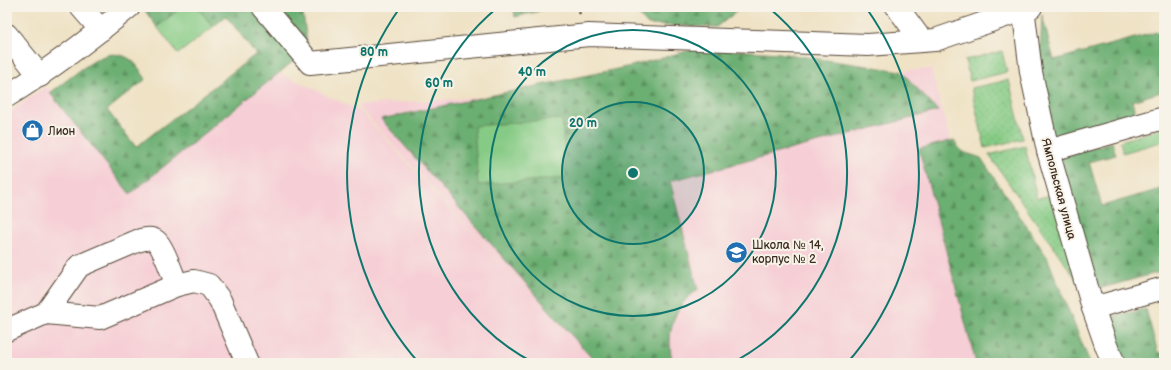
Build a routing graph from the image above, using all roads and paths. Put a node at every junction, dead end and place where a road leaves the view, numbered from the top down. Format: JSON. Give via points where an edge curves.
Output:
{"nodes":[{"id":1,"x":81,"y":7,"type":"edge"},
{"id":2,"x":129,"y":7,"type":"edge"},
{"id":3,"x":263,"y":7,"type":"edge"},
{"id":4,"x":897,"y":7,"type":"edge"},
{"id":5,"x":1026,"y":8,"type":"edge"},
{"id":6,"x":101,"y":30,"type":"junction"},
{"id":7,"x":7,"y":35,"type":"edge"},
{"id":8,"x":922,"y":41,"type":"junction"},
{"id":9,"x":40,"y":76,"type":"junction"},
{"id":10,"x":7,"y":96,"type":"edge"},
{"id":11,"x":1164,"y":118,"type":"edge"},
{"id":12,"x":1048,"y":151,"type":"junction"},
{"id":13,"x":177,"y":285,"type":"junction"},
{"id":14,"x":1164,"y":288,"type":"edge"},
{"id":15,"x":1093,"y":308,"type":"junction"},
{"id":16,"x":46,"y":313,"type":"junction"},
{"id":17,"x":7,"y":330,"type":"edge"},
{"id":18,"x":247,"y":363,"type":"edge"},
{"id":19,"x":1114,"y":363,"type":"edge"}],
"edges":[{"from":1,"to":6,"type":"street"},
{"from":2,"to":6,"type":"street"},
{"from":3,"to":8,"type":"street","via":[[310,63],[589,35],[868,45]]},
{"from":4,"to":8,"type":"street"},
{"from":5,"to":8,"type":"street","via":[[935,40]]},
{"from":5,"to":12,"type":"street","name":"Ямпольская улица","via":[[1031,72]]},
{"from":6,"to":9,"type":"street"},
{"from":7,"to":9,"type":"street"},
{"from":9,"to":10,"type":"street"},
{"from":11,"to":12,"type":"street"},
{"from":12,"to":15,"type":"street","name":"Ямпольская улица"},
{"from":13,"to":16,"type":"street","via":[[100,318]]},
{"from":13,"to":16,"type":"street","via":[[162,250],[156,241],[148,238],[79,266]]},
{"from":13,"to":18,"type":"street","via":[[194,281],[209,285],[220,300]]},
{"from":14,"to":15,"type":"street"},
{"from":15,"to":19,"type":"street","name":"Ямпольская улица"},
{"from":16,"to":17,"type":"street"}]}
